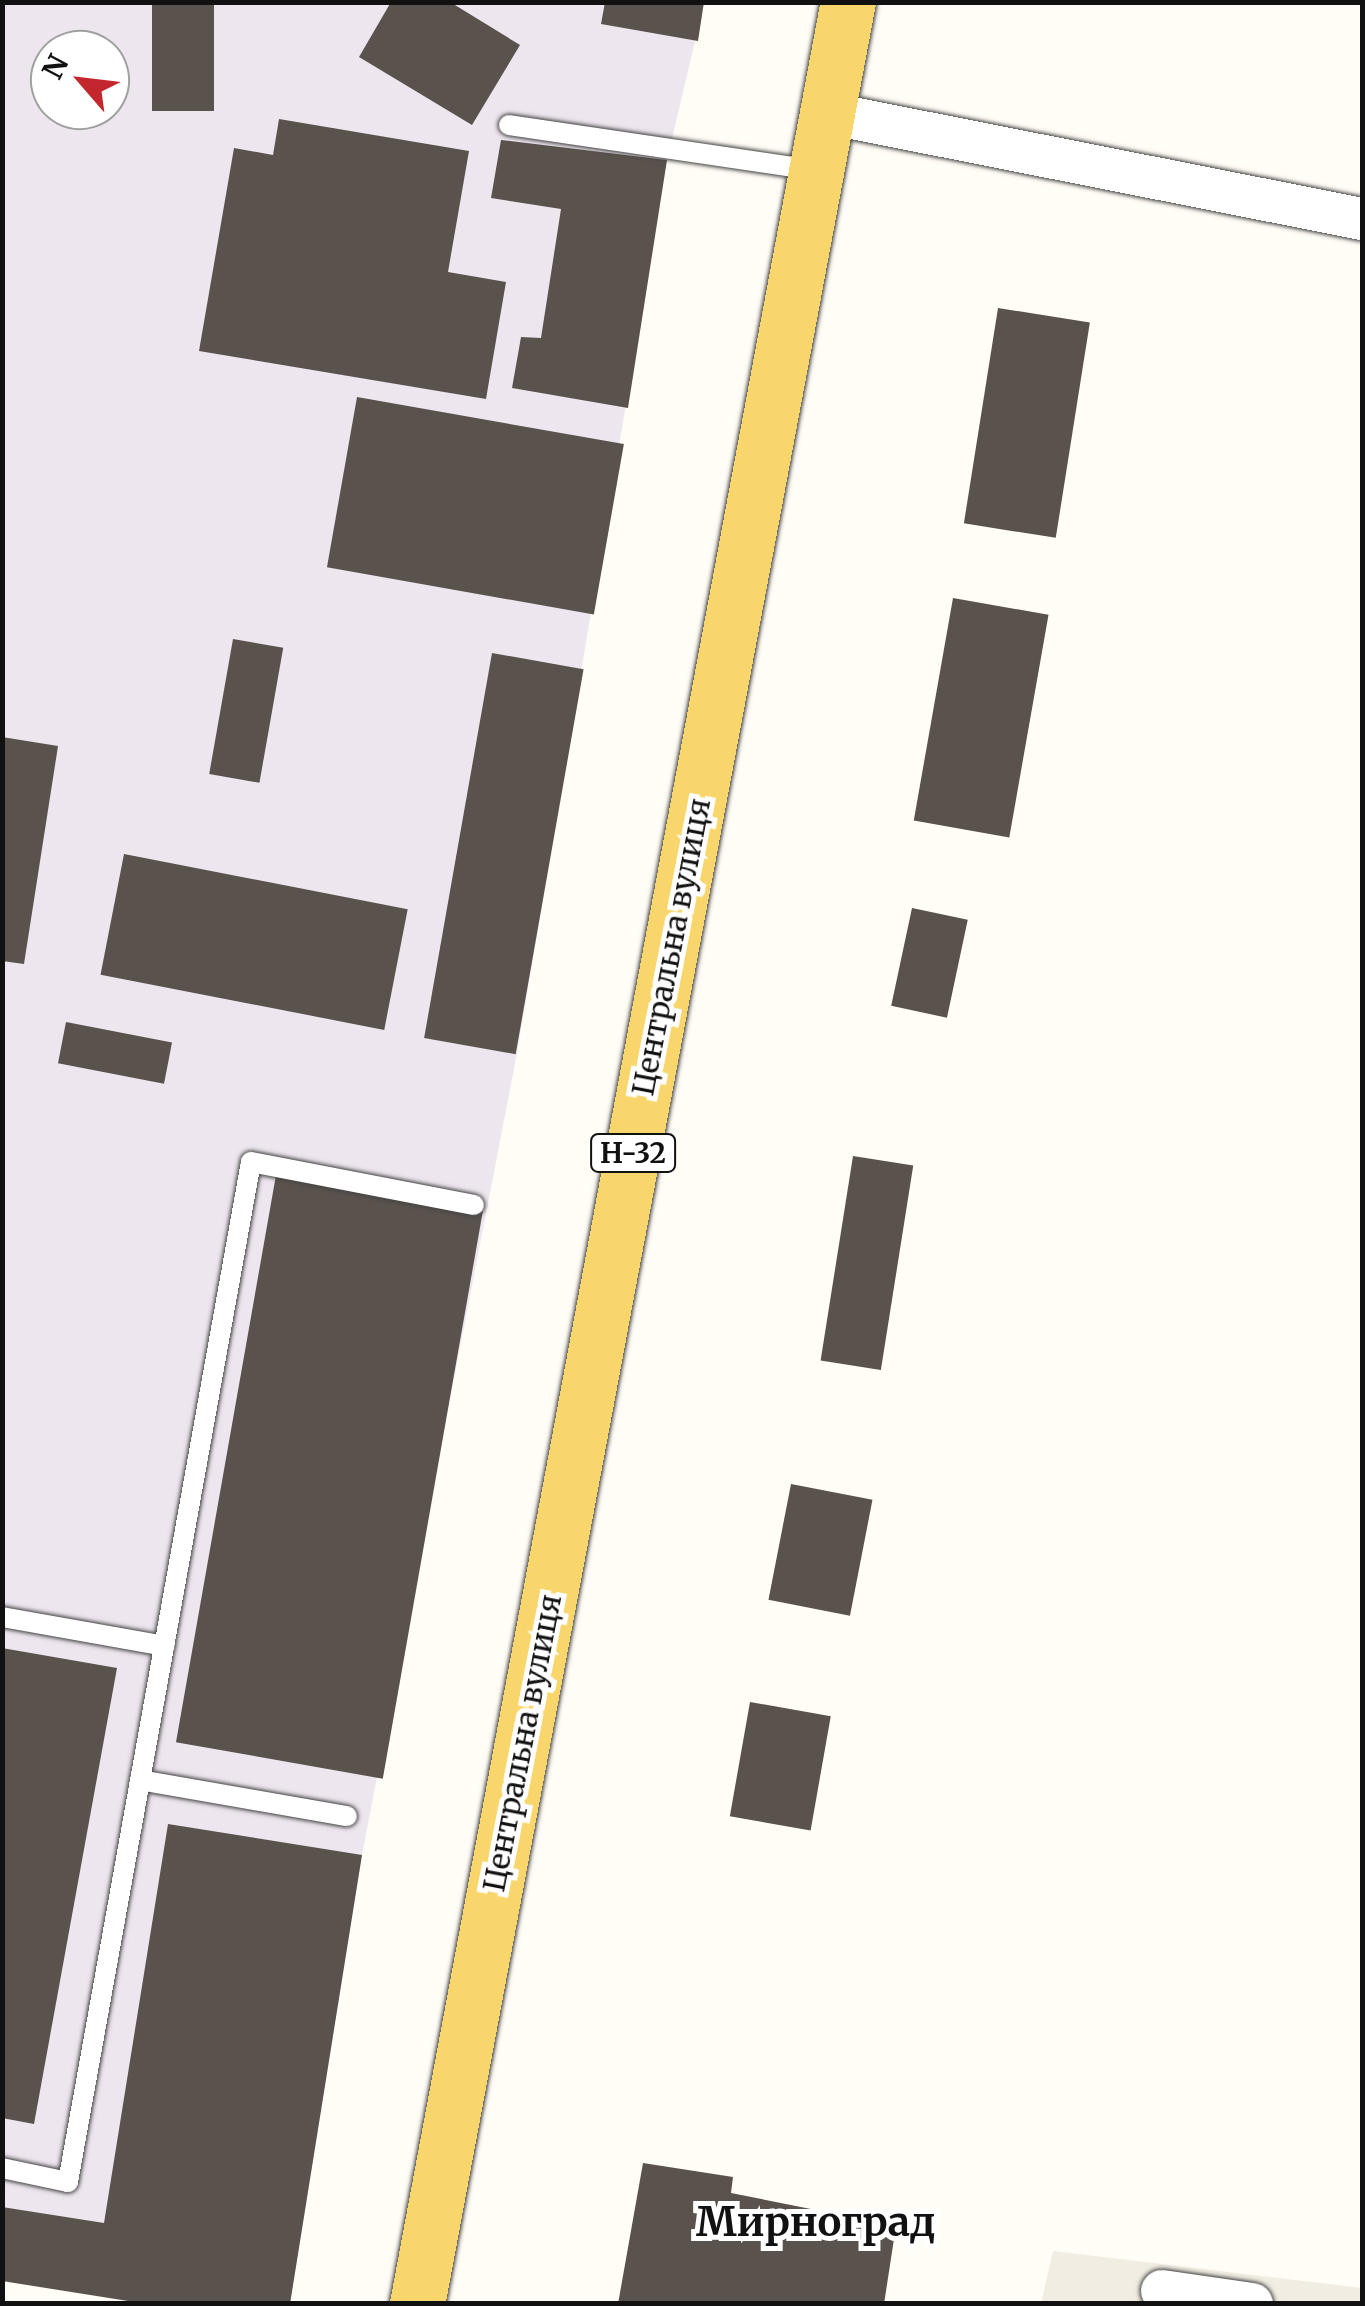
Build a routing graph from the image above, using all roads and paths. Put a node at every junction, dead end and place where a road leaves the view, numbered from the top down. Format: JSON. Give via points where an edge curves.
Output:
{"nodes":[{"id":1,"x":848,"y":2,"type":"edge"},
{"id":2,"x":827,"y":113,"type":"junction"},
{"id":3,"x":509,"y":125,"type":"dead end"},
{"id":4,"x":816,"y":170,"type":"junction"},
{"id":5,"x":1362,"y":219,"type":"edge"},
{"id":6,"x":474,"y":1204,"type":"dead end"},
{"id":7,"x":2,"y":1616,"type":"edge"},
{"id":8,"x":164,"y":1646,"type":"junction"},
{"id":9,"x":140,"y":1780,"type":"junction"},
{"id":10,"x":346,"y":1816,"type":"dead end"},
{"id":11,"x":2,"y":2168,"type":"edge"},
{"id":12,"x":1157,"y":2299,"type":"edge"},
{"id":13,"x":418,"y":2304,"type":"edge"},
{"id":14,"x":1252,"y":2304,"type":"edge"}],
"edges":[{"from":1,"to":2,"type":"main road","name":"Центральна вулиця","number":"Н-32"},
{"from":2,"to":4,"type":"main road","name":"Центральна вулиця","number":"Н-32"},
{"from":2,"to":5,"type":"street"},
{"from":3,"to":4,"type":"lane"},
{"from":4,"to":13,"type":"main road","name":"Центральна вулиця","number":"Н-32"},
{"from":6,"to":8,"type":"lane","via":[[251,1162]]},
{"from":7,"to":8,"type":"lane"},
{"from":8,"to":9,"type":"lane"},
{"from":9,"to":10,"type":"lane"},
{"from":9,"to":11,"type":"lane","via":[[68,2182]]},
{"from":12,"to":14,"type":"street"}]}
